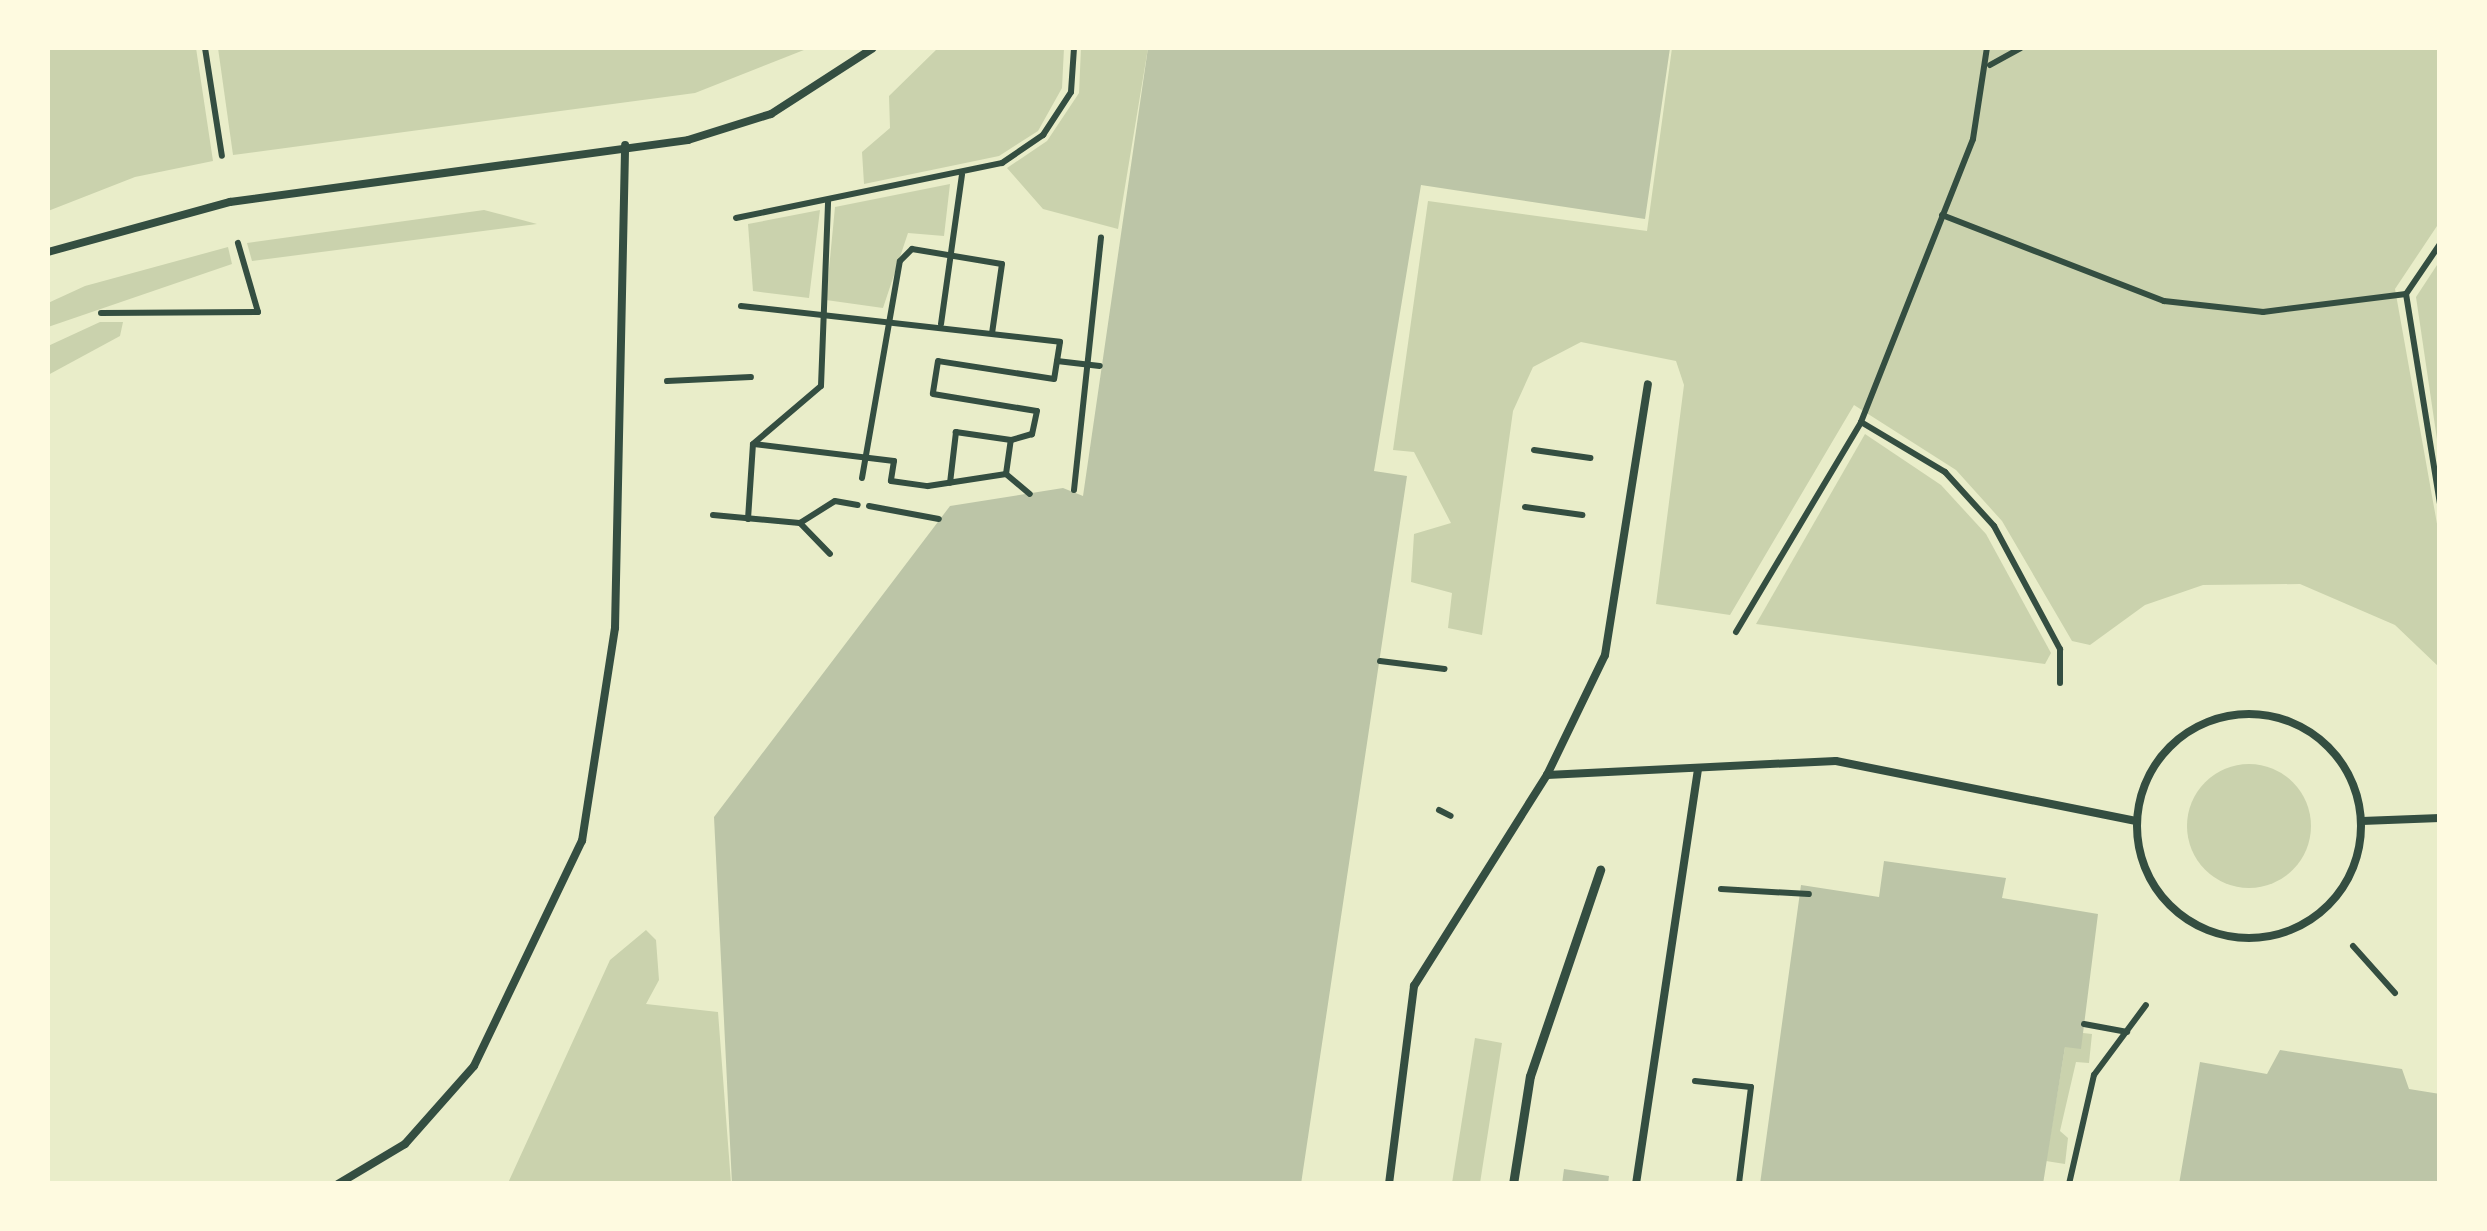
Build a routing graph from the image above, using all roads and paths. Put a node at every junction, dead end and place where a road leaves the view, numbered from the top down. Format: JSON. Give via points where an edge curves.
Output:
{"nodes":[{"id":1,"x":204,"y":48,"type":"edge"},
{"id":2,"x":873,"y":48,"type":"edge"},
{"id":3,"x":1074,"y":48,"type":"edge"},
{"id":4,"x":1987,"y":48,"type":"edge"},
{"id":5,"x":2021,"y":48,"type":"edge"},
{"id":6,"x":1990,"y":64,"type":"junction"},
{"id":7,"x":625,"y":146,"type":"junction"},
{"id":8,"x":222,"y":156,"type":"dead end"},
{"id":9,"x":962,"y":174,"type":"junction"},
{"id":10,"x":828,"y":200,"type":"junction"},
{"id":11,"x":1942,"y":215,"type":"junction"},
{"id":12,"x":736,"y":218,"type":"dead end"},
{"id":13,"x":1100,"y":237,"type":"dead end"},
{"id":14,"x":237,"y":241,"type":"dead end"},
{"id":15,"x":2440,"y":244,"type":"edge"},
{"id":16,"x":48,"y":252,"type":"edge"},
{"id":17,"x":952,"y":255,"type":"junction"},
{"id":18,"x":2406,"y":294,"type":"junction"},
{"id":19,"x":741,"y":306,"type":"dead end"},
{"id":20,"x":102,"y":313,"type":"dead end"},
{"id":21,"x":888,"y":317,"type":"junction"},
{"id":22,"x":830,"y":318,"type":"junction"},
{"id":23,"x":941,"y":324,"type":"junction"},
{"id":24,"x":992,"y":332,"type":"junction"},
{"id":25,"x":1057,"y":361,"type":"junction"},
{"id":26,"x":1082,"y":364,"type":"junction"},
{"id":27,"x":1100,"y":366,"type":"dead end"},
{"id":28,"x":751,"y":377,"type":"dead end"},
{"id":29,"x":667,"y":380,"type":"dead end"},
{"id":30,"x":1648,"y":384,"type":"dead end"},
{"id":31,"x":1861,"y":422,"type":"junction"},
{"id":32,"x":1011,"y":440,"type":"junction"},
{"id":33,"x":753,"y":444,"type":"junction"},
{"id":34,"x":1534,"y":450,"type":"dead end"},
{"id":35,"x":865,"y":456,"type":"junction"},
{"id":36,"x":1590,"y":458,"type":"dead end"},
{"id":37,"x":1006,"y":474,"type":"junction"},
{"id":38,"x":862,"y":478,"type":"dead end"},
{"id":39,"x":950,"y":482,"type":"junction"},
{"id":40,"x":1074,"y":490,"type":"dead end"},
{"id":41,"x":1030,"y":494,"type":"dead end"},
{"id":42,"x":2440,"y":504,"type":"edge"},
{"id":43,"x":858,"y":505,"type":"dead end"},
{"id":44,"x":868,"y":506,"type":"dead end"},
{"id":45,"x":1525,"y":508,"type":"dead end"},
{"id":46,"x":713,"y":515,"type":"dead end"},
{"id":47,"x":1582,"y":515,"type":"dead end"},
{"id":48,"x":748,"y":519,"type":"junction"},
{"id":49,"x":940,"y":519,"type":"dead end"},
{"id":50,"x":800,"y":524,"type":"junction"},
{"id":51,"x":830,"y":554,"type":"dead end"},
{"id":52,"x":1736,"y":632,"type":"dead end"},
{"id":53,"x":1380,"y":661,"type":"dead end"},
{"id":54,"x":1445,"y":669,"type":"dead end"},
{"id":55,"x":2060,"y":683,"type":"dead end"},
{"id":56,"x":1698,"y":770,"type":"junction"},
{"id":57,"x":1547,"y":775,"type":"junction"},
{"id":58,"x":1439,"y":810,"type":"dead end"},
{"id":59,"x":1450,"y":816,"type":"dead end"},
{"id":60,"x":2440,"y":818,"type":"edge"},
{"id":61,"x":2136,"y":821,"type":"junction"},
{"id":62,"x":2362,"y":821,"type":"junction"},
{"id":63,"x":1600,"y":870,"type":"dead end"},
{"id":64,"x":1728,"y":890,"type":"dead end"},
{"id":65,"x":1809,"y":894,"type":"dead end"},
{"id":66,"x":2353,"y":946,"type":"dead end"},
{"id":67,"x":2395,"y":993,"type":"dead end"},
{"id":68,"x":2146,"y":1006,"type":"dead end"},
{"id":69,"x":2084,"y":1024,"type":"dead end"},
{"id":70,"x":2127,"y":1032,"type":"junction"},
{"id":71,"x":1707,"y":1082,"type":"dead end"},
{"id":72,"x":338,"y":1184,"type":"edge"},
{"id":73,"x":1389,"y":1184,"type":"edge"},
{"id":74,"x":1513,"y":1184,"type":"edge"},
{"id":75,"x":1636,"y":1184,"type":"edge"},
{"id":76,"x":1739,"y":1184,"type":"edge"},
{"id":77,"x":2069,"y":1184,"type":"edge"}],
"edges":[{"from":1,"to":8,"type":"path"},
{"from":2,"to":7,"type":"lane","via":[[772,114],[688,140]]},
{"from":3,"to":9,"type":"path","via":[[1071,92],[1043,135],[1002,164]]},
{"from":4,"to":6,"type":"path"},
{"from":5,"to":6,"type":"path"},
{"from":6,"to":11,"type":"path"},
{"from":7,"to":16,"type":"lane","via":[[230,202]]},
{"from":7,"to":72,"type":"lane","via":[[615,628],[582,841],[474,1066],[405,1144]]},
{"from":9,"to":10,"type":"path"},
{"from":9,"to":17,"type":"path"},
{"from":10,"to":12,"type":"path"},
{"from":10,"to":22,"type":"path","via":[[818,304]]},
{"from":11,"to":18,"type":"path","via":[[2164,301],[2263,312]]},
{"from":11,"to":31,"type":"path"},
{"from":13,"to":26,"type":"path"},
{"from":14,"to":20,"type":"path","via":[[258,312]]},
{"from":15,"to":18,"type":"path"},
{"from":17,"to":21,"type":"path","via":[[912,250],[900,261]]},
{"from":17,"to":23,"type":"path"},
{"from":17,"to":24,"type":"path","via":[[1002,264]]},
{"from":18,"to":42,"type":"path"},
{"from":19,"to":22,"type":"path"},
{"from":21,"to":22,"type":"path"},
{"from":21,"to":23,"type":"path"},
{"from":21,"to":35,"type":"path"},
{"from":22,"to":33,"type":"path","via":[[821,386]]},
{"from":23,"to":24,"type":"path"},
{"from":24,"to":25,"type":"path","via":[[1060,342]]},
{"from":25,"to":26,"type":"path"},
{"from":25,"to":32,"type":"path","via":[[1054,379],[938,361],[933,394],[1036,411],[1032,434]]},
{"from":26,"to":27,"type":"path"},
{"from":26,"to":40,"type":"path"},
{"from":28,"to":29,"type":"path"},
{"from":30,"to":57,"type":"lane","via":[[1605,654]]},
{"from":31,"to":52,"type":"path"},
{"from":31,"to":55,"type":"path","via":[[1945,472],[1994,526],[2060,650]]},
{"from":32,"to":37,"type":"path"},
{"from":32,"to":39,"type":"path","via":[[956,432]]},
{"from":33,"to":35,"type":"path"},
{"from":33,"to":48,"type":"path"},
{"from":34,"to":36,"type":"path"},
{"from":35,"to":38,"type":"path"},
{"from":35,"to":39,"type":"path","via":[[894,461],[890,481]]},
{"from":37,"to":39,"type":"path"},
{"from":37,"to":41,"type":"path"},
{"from":43,"to":50,"type":"path","via":[[835,501]]},
{"from":44,"to":49,"type":"path"},
{"from":45,"to":47,"type":"path"},
{"from":46,"to":48,"type":"path"},
{"from":48,"to":50,"type":"path"},
{"from":50,"to":51,"type":"path"},
{"from":53,"to":54,"type":"path"},
{"from":56,"to":57,"type":"lane"},
{"from":56,"to":61,"type":"lane","via":[[1836,761]]},
{"from":56,"to":75,"type":"lane"},
{"from":57,"to":73,"type":"lane","via":[[1414,986]]},
{"from":58,"to":59,"type":"path"},
{"from":60,"to":62,"type":"lane"},
{"from":61,"to":62,"type":"lane","via":[[2164,751],[2230,714],[2304,728],[2334,751]]},
{"from":61,"to":62,"type":"lane","via":[[2140,857],[2168,904],[2213,933],[2248,940],[2318,917],[2342,891]]},
{"from":63,"to":74,"type":"street","via":[[1530,1076]]},
{"from":64,"to":65,"type":"path"},
{"from":66,"to":67,"type":"path"},
{"from":68,"to":70,"type":"path"},
{"from":69,"to":70,"type":"path"},
{"from":70,"to":77,"type":"path","via":[[2094,1075]]},
{"from":71,"to":76,"type":"path","via":[[1751,1087]]}]}
